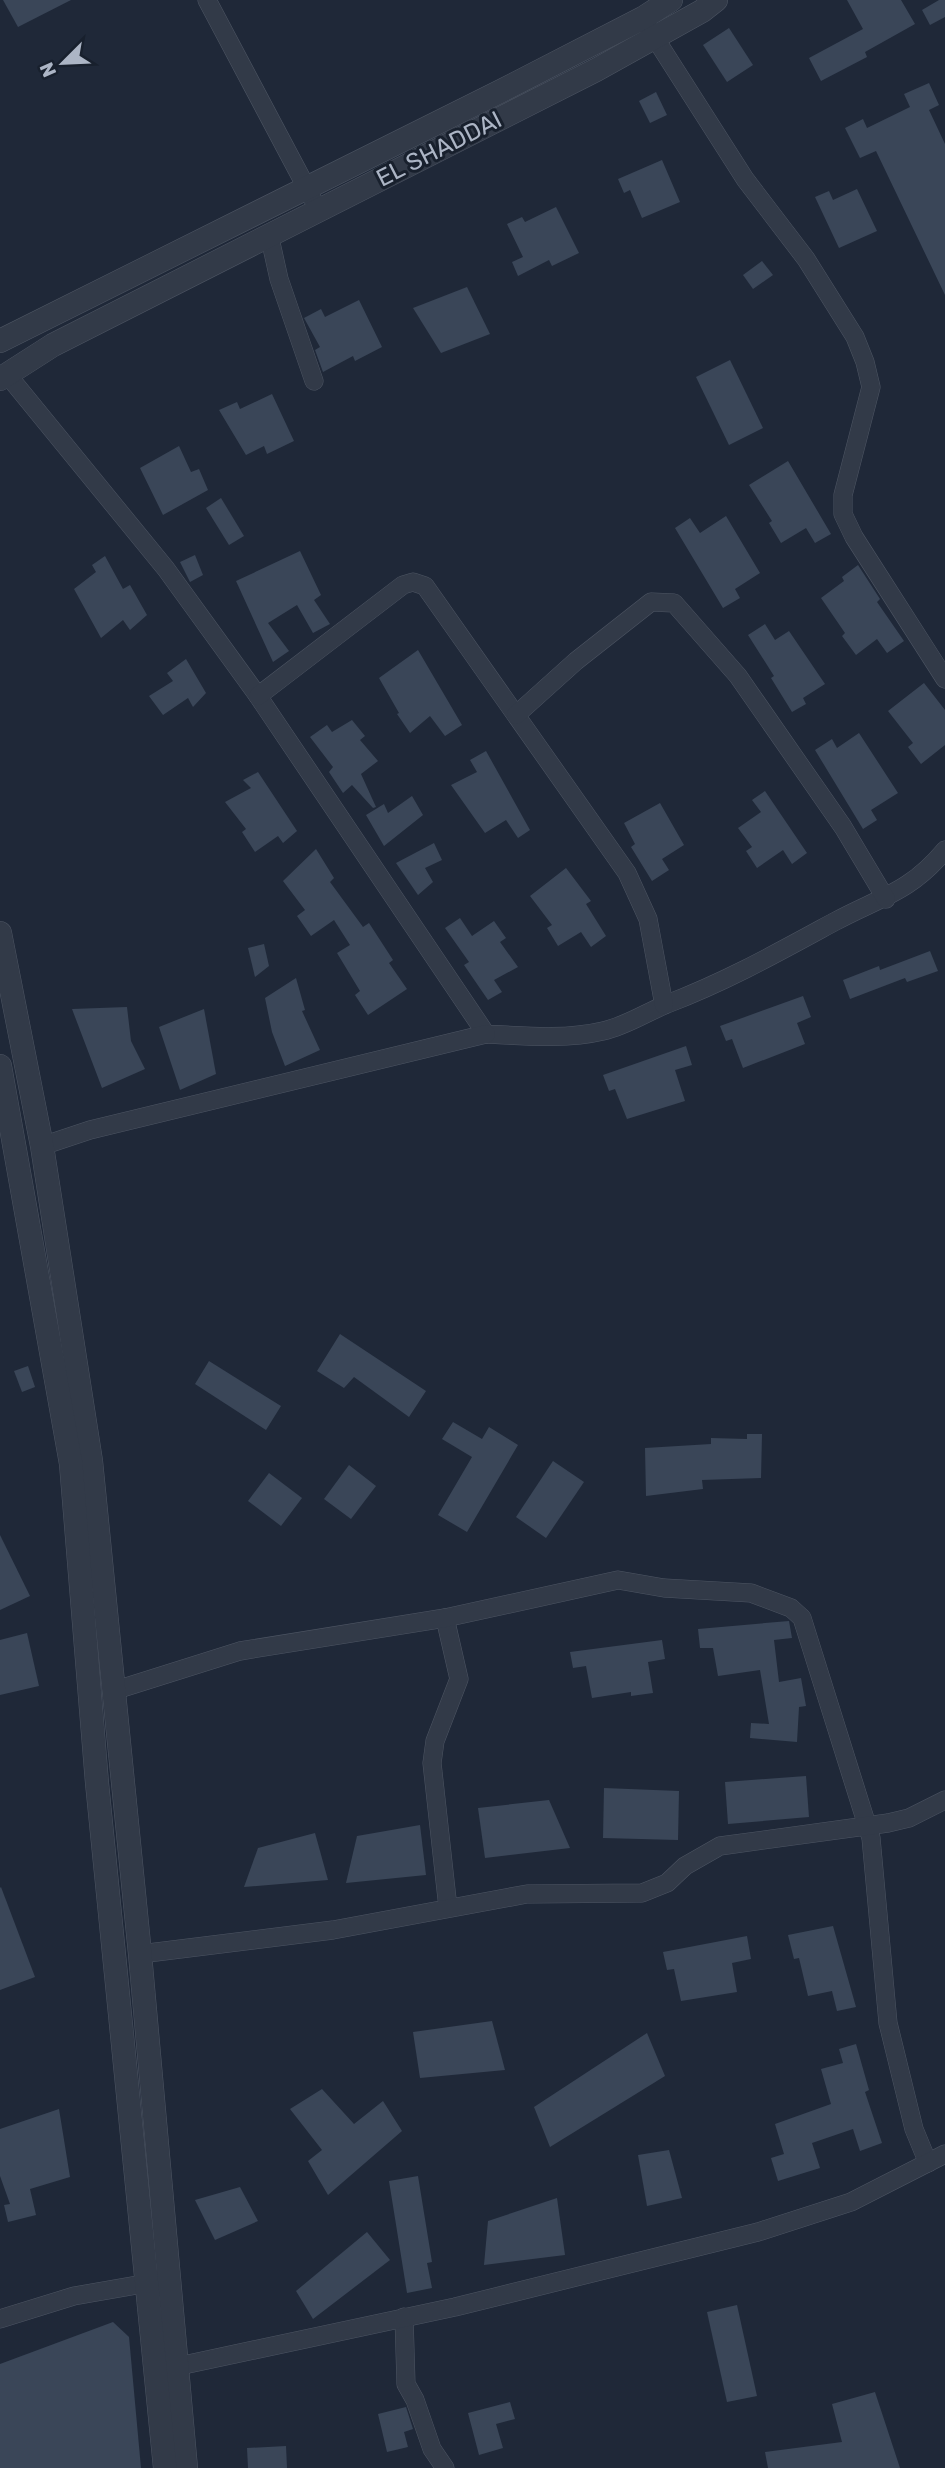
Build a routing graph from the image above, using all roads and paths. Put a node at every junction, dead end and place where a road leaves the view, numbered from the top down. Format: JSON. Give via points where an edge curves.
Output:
{"nodes":[{"id":1,"x":207,"y":0,"type":"edge"},
{"id":2,"x":671,"y":0,"type":"edge"},
{"id":3,"x":716,"y":0,"type":"edge"},
{"id":4,"x":643,"y":18,"type":"junction"},
{"id":5,"x":655,"y":38,"type":"junction"},
{"id":6,"x":307,"y":189,"type":"junction"},
{"id":7,"x":317,"y":210,"type":"junction"},
{"id":8,"x":269,"y":234,"type":"junction"},
{"id":9,"x":0,"y":341,"type":"edge"},
{"id":10,"x":3,"y":376,"type":"edge"},
{"id":11,"x":314,"y":382,"type":"dead end"},
{"id":12,"x":945,"y":679,"type":"edge"},
{"id":13,"x":258,"y":696,"type":"junction"},
{"id":14,"x":516,"y":715,"type":"junction"},
{"id":15,"x":945,"y":850,"type":"edge"},
{"id":16,"x":886,"y":899,"type":"junction"},
{"id":17,"x":0,"y":933,"type":"edge"},
{"id":18,"x":664,"y":1005,"type":"junction"},
{"id":19,"x":486,"y":1034,"type":"junction"},
{"id":20,"x":0,"y":1066,"type":"edge"},
{"id":21,"x":42,"y":1146,"type":"junction"},
{"id":22,"x":81,"y":1463,"type":"junction"},
{"id":23,"x":445,"y":1618,"type":"junction"},
{"id":24,"x":113,"y":1691,"type":"junction"},
{"id":25,"x":945,"y":1800,"type":"edge"},
{"id":26,"x":867,"y":1825,"type":"junction"},
{"id":27,"x":448,"y":1909,"type":"junction"},
{"id":28,"x":140,"y":1954,"type":"junction"},
{"id":29,"x":945,"y":2154,"type":"edge"},
{"id":30,"x":928,"y":2163,"type":"junction"},
{"id":31,"x":156,"y":2281,"type":"junction"},
{"id":32,"x":404,"y":2317,"type":"junction"},
{"id":33,"x":0,"y":2319,"type":"edge"},
{"id":34,"x":165,"y":2369,"type":"junction"},
{"id":35,"x":165,"y":2468,"type":"edge"},
{"id":36,"x":186,"y":2468,"type":"edge"},
{"id":37,"x":445,"y":2468,"type":"edge"}],
"edges":[{"from":1,"to":6,"type":"street"},
{"from":2,"to":4,"type":"street"},
{"from":3,"to":5,"type":"street","name":"EL SHADDAI"},
{"from":4,"to":5,"type":"street"},
{"from":4,"to":6,"type":"street"},
{"from":5,"to":7,"type":"street","name":"EL SHADDAI"},
{"from":5,"to":12,"type":"street","via":[[855,337],[870,387],[843,495],[843,514]]},
{"from":6,"to":7,"type":"street"},
{"from":6,"to":9,"type":"street"},
{"from":7,"to":8,"type":"street","name":"EL SHADDAI"},
{"from":8,"to":10,"type":"street","name":"EL SHADDAI"},
{"from":8,"to":11,"type":"street","via":[[279,279]]},
{"from":10,"to":13,"type":"street","via":[[166,569]]},
{"from":13,"to":14,"type":"street","via":[[403,585],[413,582],[425,586]]},
{"from":13,"to":19,"type":"street"},
{"from":14,"to":16,"type":"street","via":[[651,602],[674,603],[738,676],[843,827]]},
{"from":14,"to":18,"type":"street","via":[[627,873],[648,919]]},
{"from":15,"to":16,"type":"street"},
{"from":16,"to":18,"type":"street","via":[[704,992]]},
{"from":17,"to":21,"type":"street"},
{"from":18,"to":19,"type":"street","via":[[632,1022],[575,1036]]},
{"from":19,"to":21,"type":"street","via":[[90,1130]]},
{"from":20,"to":22,"type":"street"},
{"from":21,"to":22,"type":"street"},
{"from":22,"to":24,"type":"street"},
{"from":22,"to":31,"type":"street","via":[[97,1783]]},
{"from":23,"to":24,"type":"street","via":[[240,1651]]},
{"from":23,"to":26,"type":"street","via":[[618,1580],[751,1593],[791,1608],[802,1618]]},
{"from":23,"to":27,"type":"street","via":[[459,1679],[435,1741],[432,1763]]},
{"from":24,"to":28,"type":"street"},
{"from":25,"to":26,"type":"street","via":[[909,1818]]},
{"from":26,"to":27,"type":"street","via":[[720,1846],[685,1866],[667,1883],[642,1893],[527,1894]]},
{"from":26,"to":30,"type":"street","via":[[888,2023]]},
{"from":27,"to":28,"type":"street","via":[[333,1930]]},
{"from":28,"to":31,"type":"street"},
{"from":29,"to":30,"type":"street"},
{"from":30,"to":32,"type":"street","via":[[851,2202],[758,2232]]},
{"from":31,"to":33,"type":"street","via":[[74,2296]]},
{"from":31,"to":34,"type":"street"},
{"from":32,"to":34,"type":"street"},
{"from":32,"to":37,"type":"street","via":[[406,2384],[432,2449]]},
{"from":34,"to":35,"type":"street"},
{"from":34,"to":36,"type":"street"}]}
